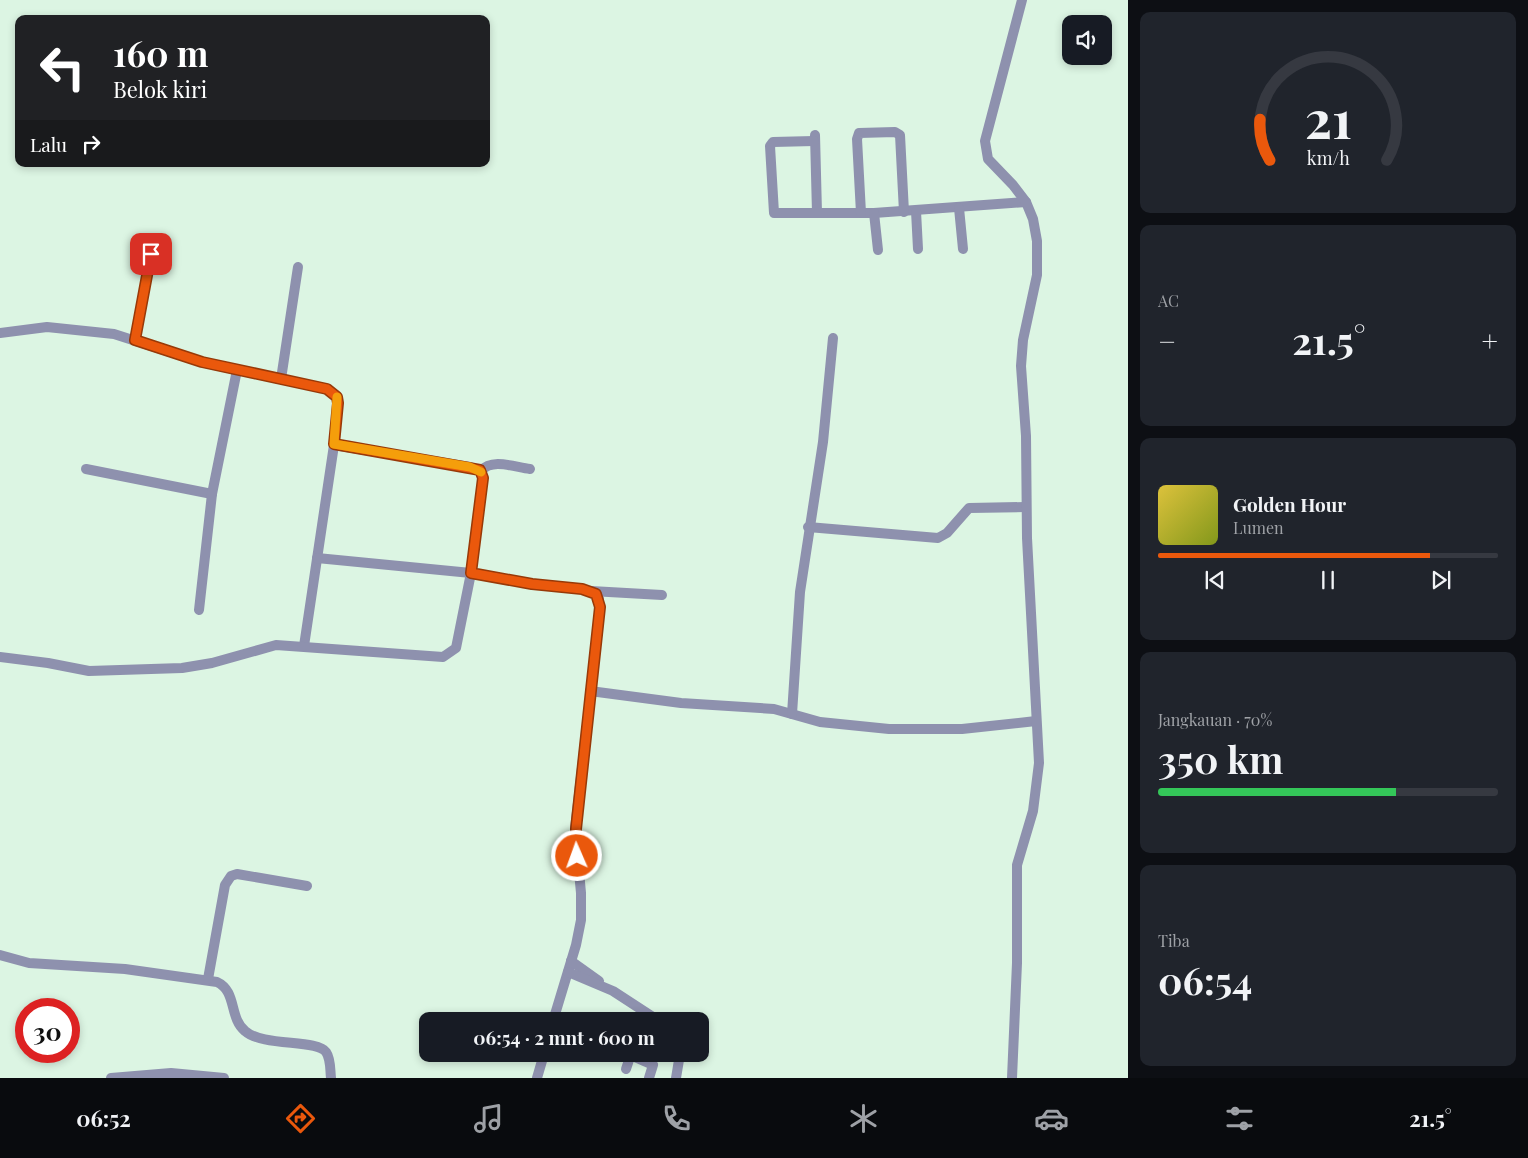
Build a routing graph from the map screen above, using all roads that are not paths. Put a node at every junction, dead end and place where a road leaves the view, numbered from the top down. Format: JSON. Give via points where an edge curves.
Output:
{"nodes":[{"id":1,"x":1022,"y":0,"type":"edge"},
{"id":2,"x":1026,"y":202,"type":"junction"},
{"id":3,"x":959,"y":208,"type":"junction"},
{"id":4,"x":916,"y":211,"type":"junction"},
{"id":5,"x":904,"y":212,"type":"junction"},
{"id":6,"x":817,"y":213,"type":"junction"},
{"id":7,"x":860,"y":213,"type":"junction"},
{"id":8,"x":874,"y":214,"type":"junction"},
{"id":9,"x":918,"y":249,"type":"dead end"},
{"id":10,"x":963,"y":249,"type":"dead end"},
{"id":11,"x":878,"y":250,"type":"dead end"},
{"id":12,"x":151,"y":254,"type":"dead end"},
{"id":13,"x":298,"y":268,"type":"dead end"},
{"id":14,"x":0,"y":333,"type":"edge"},
{"id":15,"x":833,"y":338,"type":"dead end"},
{"id":16,"x":135,"y":340,"type":"junction"},
{"id":17,"x":236,"y":370,"type":"junction"},
{"id":18,"x":281,"y":379,"type":"junction"},
{"id":19,"x":334,"y":444,"type":"junction"},
{"id":20,"x":86,"y":469,"type":"dead end"},
{"id":21,"x":530,"y":469,"type":"dead end"},
{"id":22,"x":481,"y":471,"type":"junction"},
{"id":23,"x":212,"y":494,"type":"junction"},
{"id":24,"x":1025,"y":507,"type":"junction"},
{"id":25,"x":808,"y":527,"type":"junction"},
{"id":26,"x":317,"y":558,"type":"junction"},
{"id":27,"x":471,"y":573,"type":"junction"},
{"id":28,"x":590,"y":591,"type":"junction"},
{"id":29,"x":662,"y":595,"type":"dead end"},
{"id":30,"x":199,"y":610,"type":"dead end"},
{"id":31,"x":304,"y":646,"type":"junction"},
{"id":32,"x":0,"y":657,"type":"edge"},
{"id":33,"x":590,"y":691,"type":"junction"},
{"id":34,"x":792,"y":714,"type":"junction"},
{"id":35,"x":1036,"y":722,"type":"junction"},
{"id":36,"x":307,"y":886,"type":"dead end"},
{"id":37,"x":0,"y":955,"type":"edge"},
{"id":38,"x":571,"y":961,"type":"junction"},
{"id":39,"x":568,"y":972,"type":"junction"},
{"id":40,"x":208,"y":979,"type":"junction"},
{"id":41,"x":613,"y":991,"type":"junction"},
{"id":42,"x":556,"y":1012,"type":"edge"},
{"id":43,"x":637,"y":1012,"type":"edge"},
{"id":44,"x":542,"y":1062,"type":"edge"},
{"id":45,"x":628,"y":1062,"type":"edge"},
{"id":46,"x":647,"y":1062,"type":"edge"},
{"id":47,"x":679,"y":1062,"type":"edge"},
{"id":48,"x":626,"y":1069,"type":"dead end"},
{"id":49,"x":111,"y":1078,"type":"edge"},
{"id":50,"x":224,"y":1078,"type":"edge"},
{"id":51,"x":331,"y":1078,"type":"edge"},
{"id":52,"x":537,"y":1078,"type":"edge"},
{"id":53,"x":649,"y":1078,"type":"edge"},
{"id":54,"x":676,"y":1078,"type":"edge"},
{"id":55,"x":1012,"y":1078,"type":"edge"}],
"edges":[{"from":1,"to":2,"type":"street","via":[[985,141],[988,159]]},
{"from":2,"to":3,"type":"street"},
{"from":2,"to":24,"type":"street","via":[[1037,241],[1037,275],[1023,340],[1021,366],[1026,436]]},
{"from":3,"to":4,"type":"street"},
{"from":3,"to":10,"type":"street"},
{"from":4,"to":5,"type":"street"},
{"from":4,"to":9,"type":"street"},
{"from":5,"to":7,"type":"street","via":[[900,135],[895,132],[858,133]]},
{"from":5,"to":8,"type":"street"},
{"from":6,"to":6,"type":"street","via":[[815,138],[773,142],[770,146],[774,213]]},
{"from":6,"to":7,"type":"street"},
{"from":7,"to":8,"type":"street"},
{"from":8,"to":11,"type":"street"},
{"from":12,"to":16,"type":"street"},
{"from":13,"to":18,"type":"street"},
{"from":14,"to":16,"type":"street","via":[[62,327]]},
{"from":15,"to":25,"type":"street","via":[[823,442]]},
{"from":16,"to":17,"type":"street"},
{"from":17,"to":18,"type":"street"},
{"from":17,"to":23,"type":"street"},
{"from":18,"to":19,"type":"street","via":[[327,389],[337,397]]},
{"from":19,"to":22,"type":"street"},
{"from":19,"to":26,"type":"street"},
{"from":20,"to":23,"type":"street"},
{"from":21,"to":22,"type":"street","via":[[492,464]]},
{"from":22,"to":27,"type":"street","via":[[483,478]]},
{"from":23,"to":30,"type":"street"},
{"from":24,"to":25,"type":"street","via":[[969,508],[948,533],[938,538]]},
{"from":24,"to":35,"type":"street"},
{"from":25,"to":34,"type":"street"},
{"from":26,"to":27,"type":"street"},
{"from":26,"to":31,"type":"street"},
{"from":27,"to":28,"type":"street"},
{"from":27,"to":31,"type":"street","via":[[460,634],[456,648],[449,655]]},
{"from":28,"to":29,"type":"street"},
{"from":28,"to":33,"type":"street","via":[[596,594],[600,607]]},
{"from":31,"to":32,"type":"street","via":[[266,647],[212,664],[172,669],[89,671],[48,662]]},
{"from":33,"to":34,"type":"street","via":[[681,704],[763,707]]},
{"from":33,"to":38,"type":"street","via":[[576,829],[580,920]]},
{"from":34,"to":35,"type":"street","via":[[820,722],[889,729],[962,729]]},
{"from":35,"to":55,"type":"street","via":[[1038,786],[1016,876],[1017,963]]},
{"from":36,"to":40,"type":"street","via":[[237,874],[231,876],[225,885]]},
{"from":37,"to":40,"type":"street","via":[[30,963],[125,969]]},
{"from":38,"to":39,"type":"street"},
{"from":38,"to":41,"type":"street"},
{"from":39,"to":41,"type":"street"},
{"from":39,"to":42,"type":"street"},
{"from":40,"to":51,"type":"street","via":[[227,989],[237,1019],[246,1032],[277,1042],[318,1046],[325,1050]]},
{"from":41,"to":43,"type":"street"},
{"from":44,"to":52,"type":"street"},
{"from":45,"to":48,"type":"street"},
{"from":46,"to":53,"type":"street","via":[[653,1065]]},
{"from":47,"to":54,"type":"street"},
{"from":49,"to":50,"type":"street","via":[[171,1073]]}]}
